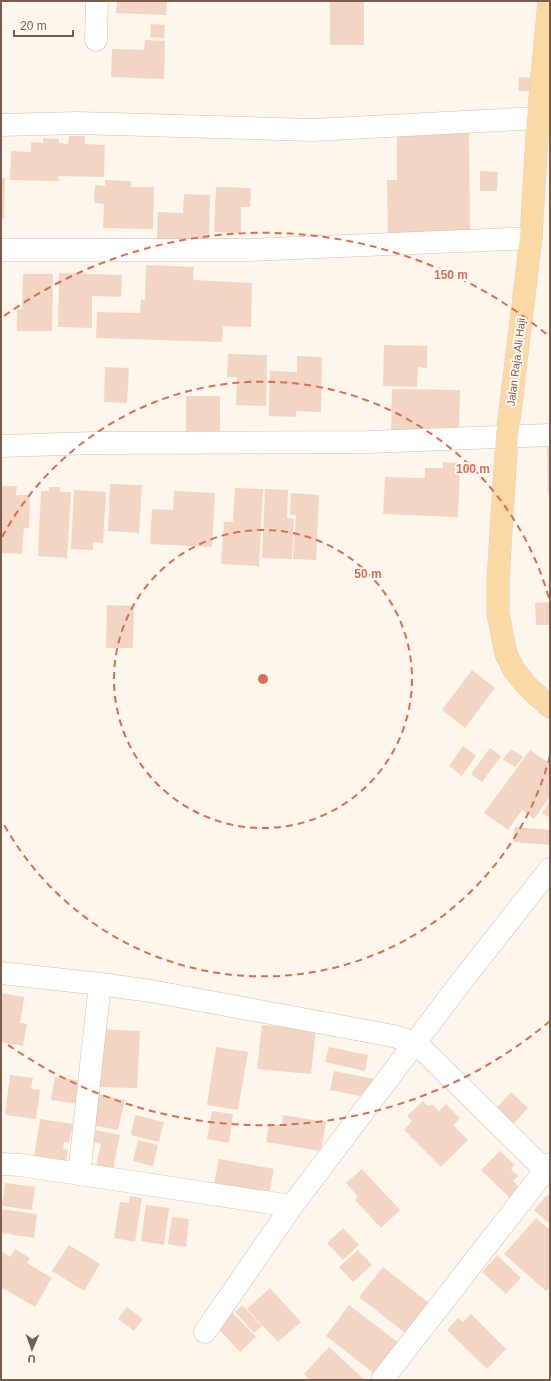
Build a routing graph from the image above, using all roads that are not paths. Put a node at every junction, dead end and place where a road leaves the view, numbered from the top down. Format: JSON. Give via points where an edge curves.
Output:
{"nodes":[{"id":1,"x":97,"y":1,"type":"edge"},
{"id":2,"x":549,"y":1,"type":"edge"},
{"id":3,"x":96,"y":40,"type":"dead end"},
{"id":4,"x":538,"y":118,"type":"junction"},
{"id":5,"x":1,"y":125,"type":"edge"},
{"id":6,"x":531,"y":238,"type":"junction"},
{"id":7,"x":1,"y":250,"type":"edge"},
{"id":8,"x":507,"y":436,"type":"junction"},
{"id":9,"x":550,"y":436,"type":"edge"},
{"id":10,"x":1,"y":446,"type":"edge"},
{"id":11,"x":550,"y":707,"type":"edge"},
{"id":12,"x":550,"y":870,"type":"edge"},
{"id":13,"x":1,"y":973,"type":"edge"},
{"id":14,"x":100,"y":984,"type":"junction"},
{"id":15,"x":416,"y":1043,"type":"junction"},
{"id":16,"x":1,"y":1164,"type":"edge"},
{"id":17,"x":548,"y":1167,"type":"edge"},
{"id":18,"x":79,"y":1174,"type":"junction"},
{"id":19,"x":292,"y":1206,"type":"junction"},
{"id":20,"x":206,"y":1332,"type":"dead end"},
{"id":21,"x":382,"y":1380,"type":"edge"}],
"edges":[{"from":1,"to":3,"type":"street"},
{"from":2,"to":4,"type":"main road","name":"Jalan Raja Ali Haji"},
{"from":4,"to":5,"type":"street","via":[[313,130],[78,123]]},
{"from":4,"to":6,"type":"main road","name":"Jalan Raja Ali Haji"},
{"from":6,"to":7,"type":"street","via":[[248,250]]},
{"from":6,"to":8,"type":"main road","name":"Jalan Raja Ali Haji"},
{"from":8,"to":9,"type":"street"},
{"from":8,"to":10,"type":"street","via":[[369,442]]},
{"from":8,"to":11,"type":"main road","name":"Jalan Raja Ali Haji","via":[[498,613],[506,654],[514,670]]},
{"from":12,"to":15,"type":"street"},
{"from":13,"to":14,"type":"street"},
{"from":14,"to":15,"type":"street","via":[[393,1036]]},
{"from":14,"to":18,"type":"street"},
{"from":15,"to":17,"type":"street"},
{"from":15,"to":19,"type":"street"},
{"from":16,"to":18,"type":"street"},
{"from":17,"to":21,"type":"street"},
{"from":18,"to":19,"type":"street"},
{"from":19,"to":20,"type":"street"}]}
